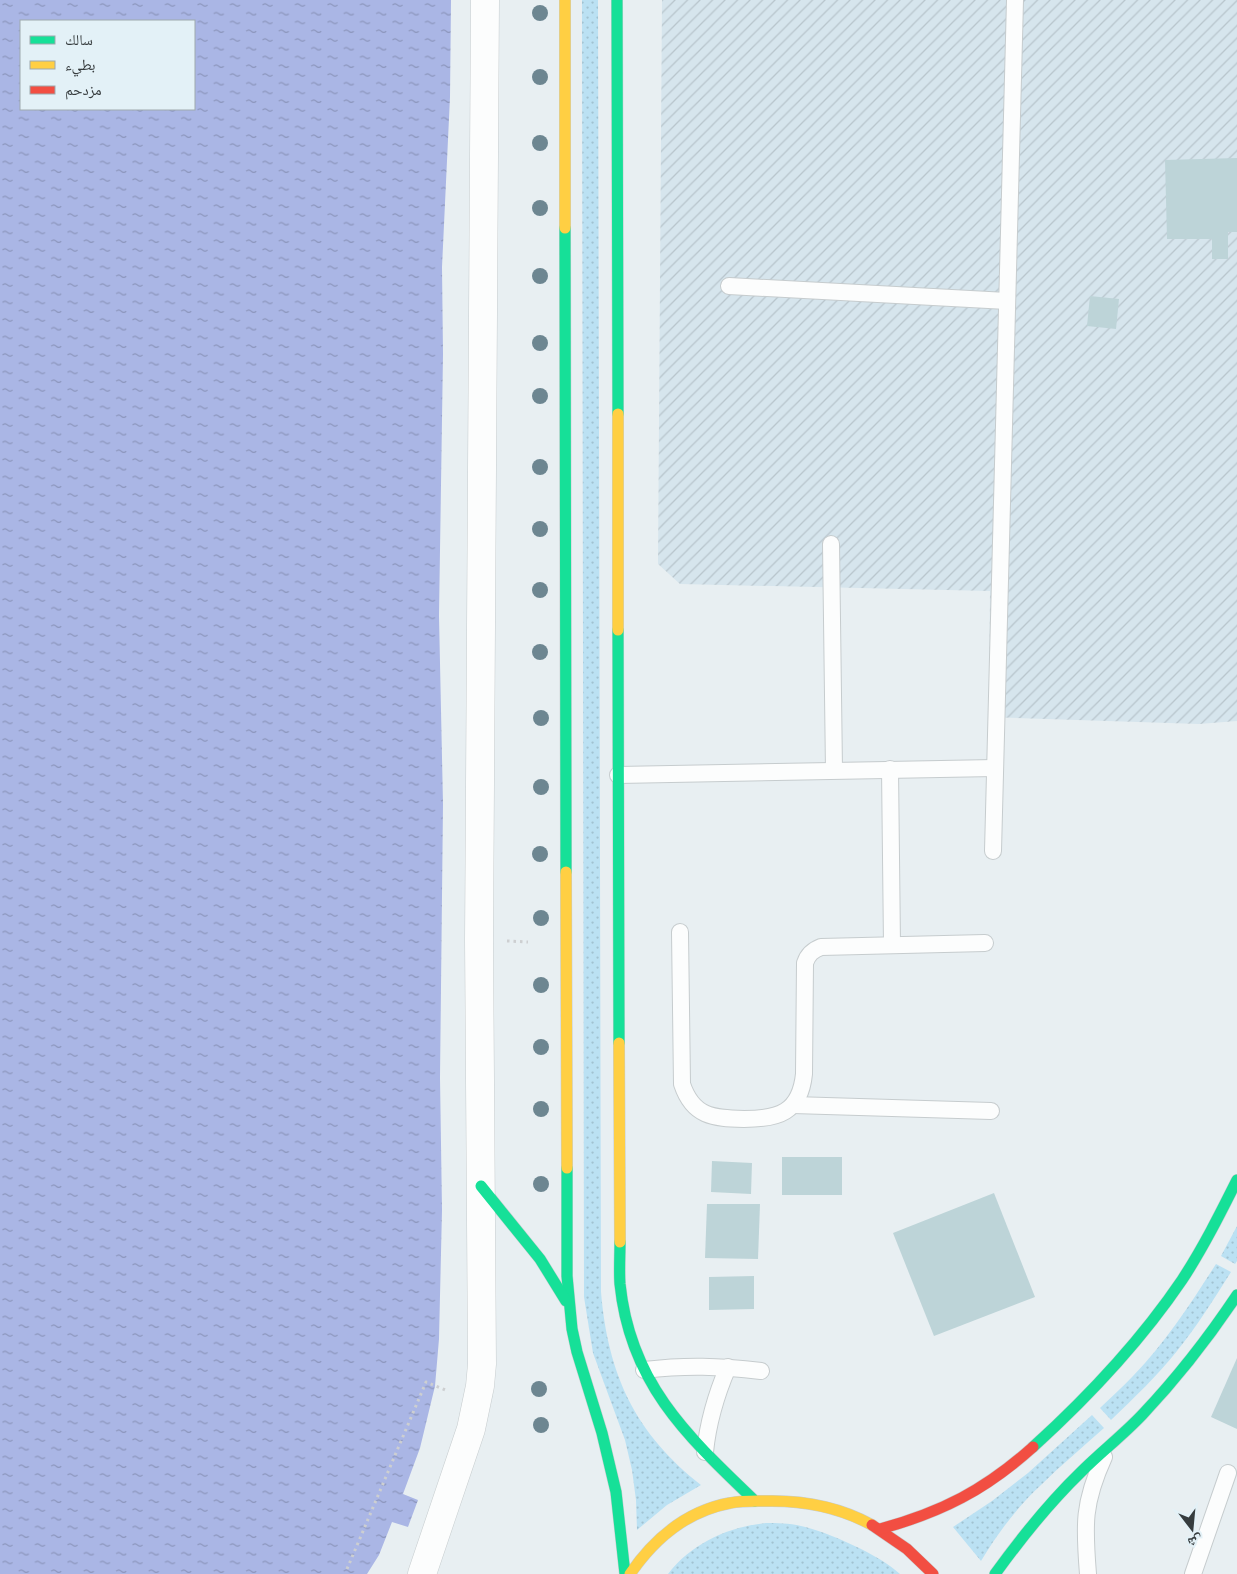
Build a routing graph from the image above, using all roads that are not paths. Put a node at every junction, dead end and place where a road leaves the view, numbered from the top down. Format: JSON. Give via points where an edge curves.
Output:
{"nodes":[{"id":1,"x":484,"y":0,"type":"edge"},
{"id":2,"x":565,"y":0,"type":"edge"},
{"id":3,"x":617,"y":0,"type":"edge"},
{"id":4,"x":1015,"y":0,"type":"edge"},
{"id":5,"x":729,"y":286,"type":"dead end"},
{"id":6,"x":1007,"y":301,"type":"junction"},
{"id":7,"x":831,"y":544,"type":"dead end"},
{"id":8,"x":995,"y":768,"type":"junction"},
{"id":9,"x":890,"y":769,"type":"junction"},
{"id":10,"x":834,"y":770,"type":"junction"},
{"id":11,"x":618,"y":775,"type":"junction"},
{"id":12,"x":993,"y":851,"type":"dead end"},
{"id":13,"x":680,"y":932,"type":"dead end"},
{"id":14,"x":985,"y":943,"type":"dead end"},
{"id":15,"x":892,"y":945,"type":"junction"},
{"id":16,"x":793,"y":1105,"type":"junction"},
{"id":17,"x":990,"y":1111,"type":"dead end"},
{"id":18,"x":1237,"y":1180,"type":"edge"},
{"id":19,"x":481,"y":1186,"type":"junction"},
{"id":20,"x":1237,"y":1295,"type":"edge"},
{"id":21,"x":569,"y":1306,"type":"junction"},
{"id":22,"x":728,"y":1367,"type":"junction"},
{"id":23,"x":644,"y":1370,"type":"junction"},
{"id":24,"x":761,"y":1370,"type":"dead end"},
{"id":25,"x":1110,"y":1446,"type":"junction"},
{"id":26,"x":705,"y":1452,"type":"junction"},
{"id":27,"x":1228,"y":1473,"type":"dead end"},
{"id":28,"x":755,"y":1501,"type":"junction"},
{"id":29,"x":880,"y":1529,"type":"junction"},
{"id":30,"x":422,"y":1574,"type":"edge"},
{"id":31,"x":625,"y":1574,"type":"edge"},
{"id":32,"x":630,"y":1574,"type":"edge"},
{"id":33,"x":933,"y":1574,"type":"edge"},
{"id":34,"x":995,"y":1574,"type":"edge"},
{"id":35,"x":1088,"y":1574,"type":"edge"},
{"id":36,"x":1193,"y":1574,"type":"edge"}],
"edges":[{"from":1,"to":19,"type":"street","via":[[479,940]]},
{"from":2,"to":21,"type":"main road","via":[[566,1276]]},
{"from":3,"to":11,"type":"main road"},
{"from":4,"to":6,"type":"lane"},
{"from":5,"to":6,"type":"lane"},
{"from":6,"to":8,"type":"lane"},
{"from":7,"to":10,"type":"lane"},
{"from":8,"to":9,"type":"lane"},
{"from":8,"to":12,"type":"lane"},
{"from":9,"to":10,"type":"lane"},
{"from":9,"to":15,"type":"lane"},
{"from":10,"to":11,"type":"lane"},
{"from":11,"to":23,"type":"main road","via":[[620,1283],[631,1340]]},
{"from":13,"to":16,"type":"lane","via":[[682,1084],[686,1095],[693,1105],[713,1117],[762,1119],[774,1117]]},
{"from":14,"to":15,"type":"lane"},
{"from":15,"to":16,"type":"lane","via":[[821,946],[807,957],[803,1085]]},
{"from":16,"to":17,"type":"lane"},
{"from":18,"to":29,"type":"main road","via":[[1210,1234],[1163,1307],[1137,1342],[1078,1405],[1018,1462],[986,1485],[916,1520]]},
{"from":19,"to":21,"type":"main road","via":[[531,1247]]},
{"from":19,"to":30,"type":"street","via":[[480,1386],[471,1429]]},
{"from":20,"to":25,"type":"main road","via":[[1170,1384]]},
{"from":21,"to":31,"type":"main road","via":[[577,1352],[610,1463]]},
{"from":22,"to":23,"type":"lane"},
{"from":22,"to":24,"type":"lane"},
{"from":22,"to":26,"type":"lane","via":[[715,1400]]},
{"from":23,"to":26,"type":"main road","via":[[672,1417]]},
{"from":25,"to":34,"type":"main road","via":[[1048,1506]]},
{"from":25,"to":35,"type":"lane","via":[[1088,1500],[1085,1520]]},
{"from":26,"to":28,"type":"main road"},
{"from":27,"to":36,"type":"lane"},
{"from":28,"to":29,"type":"main road","via":[[807,1503],[856,1517]]},
{"from":28,"to":32,"type":"main road","via":[[729,1503],[680,1523],[658,1539]]},
{"from":29,"to":33,"type":"main road","via":[[901,1543]]}]}
